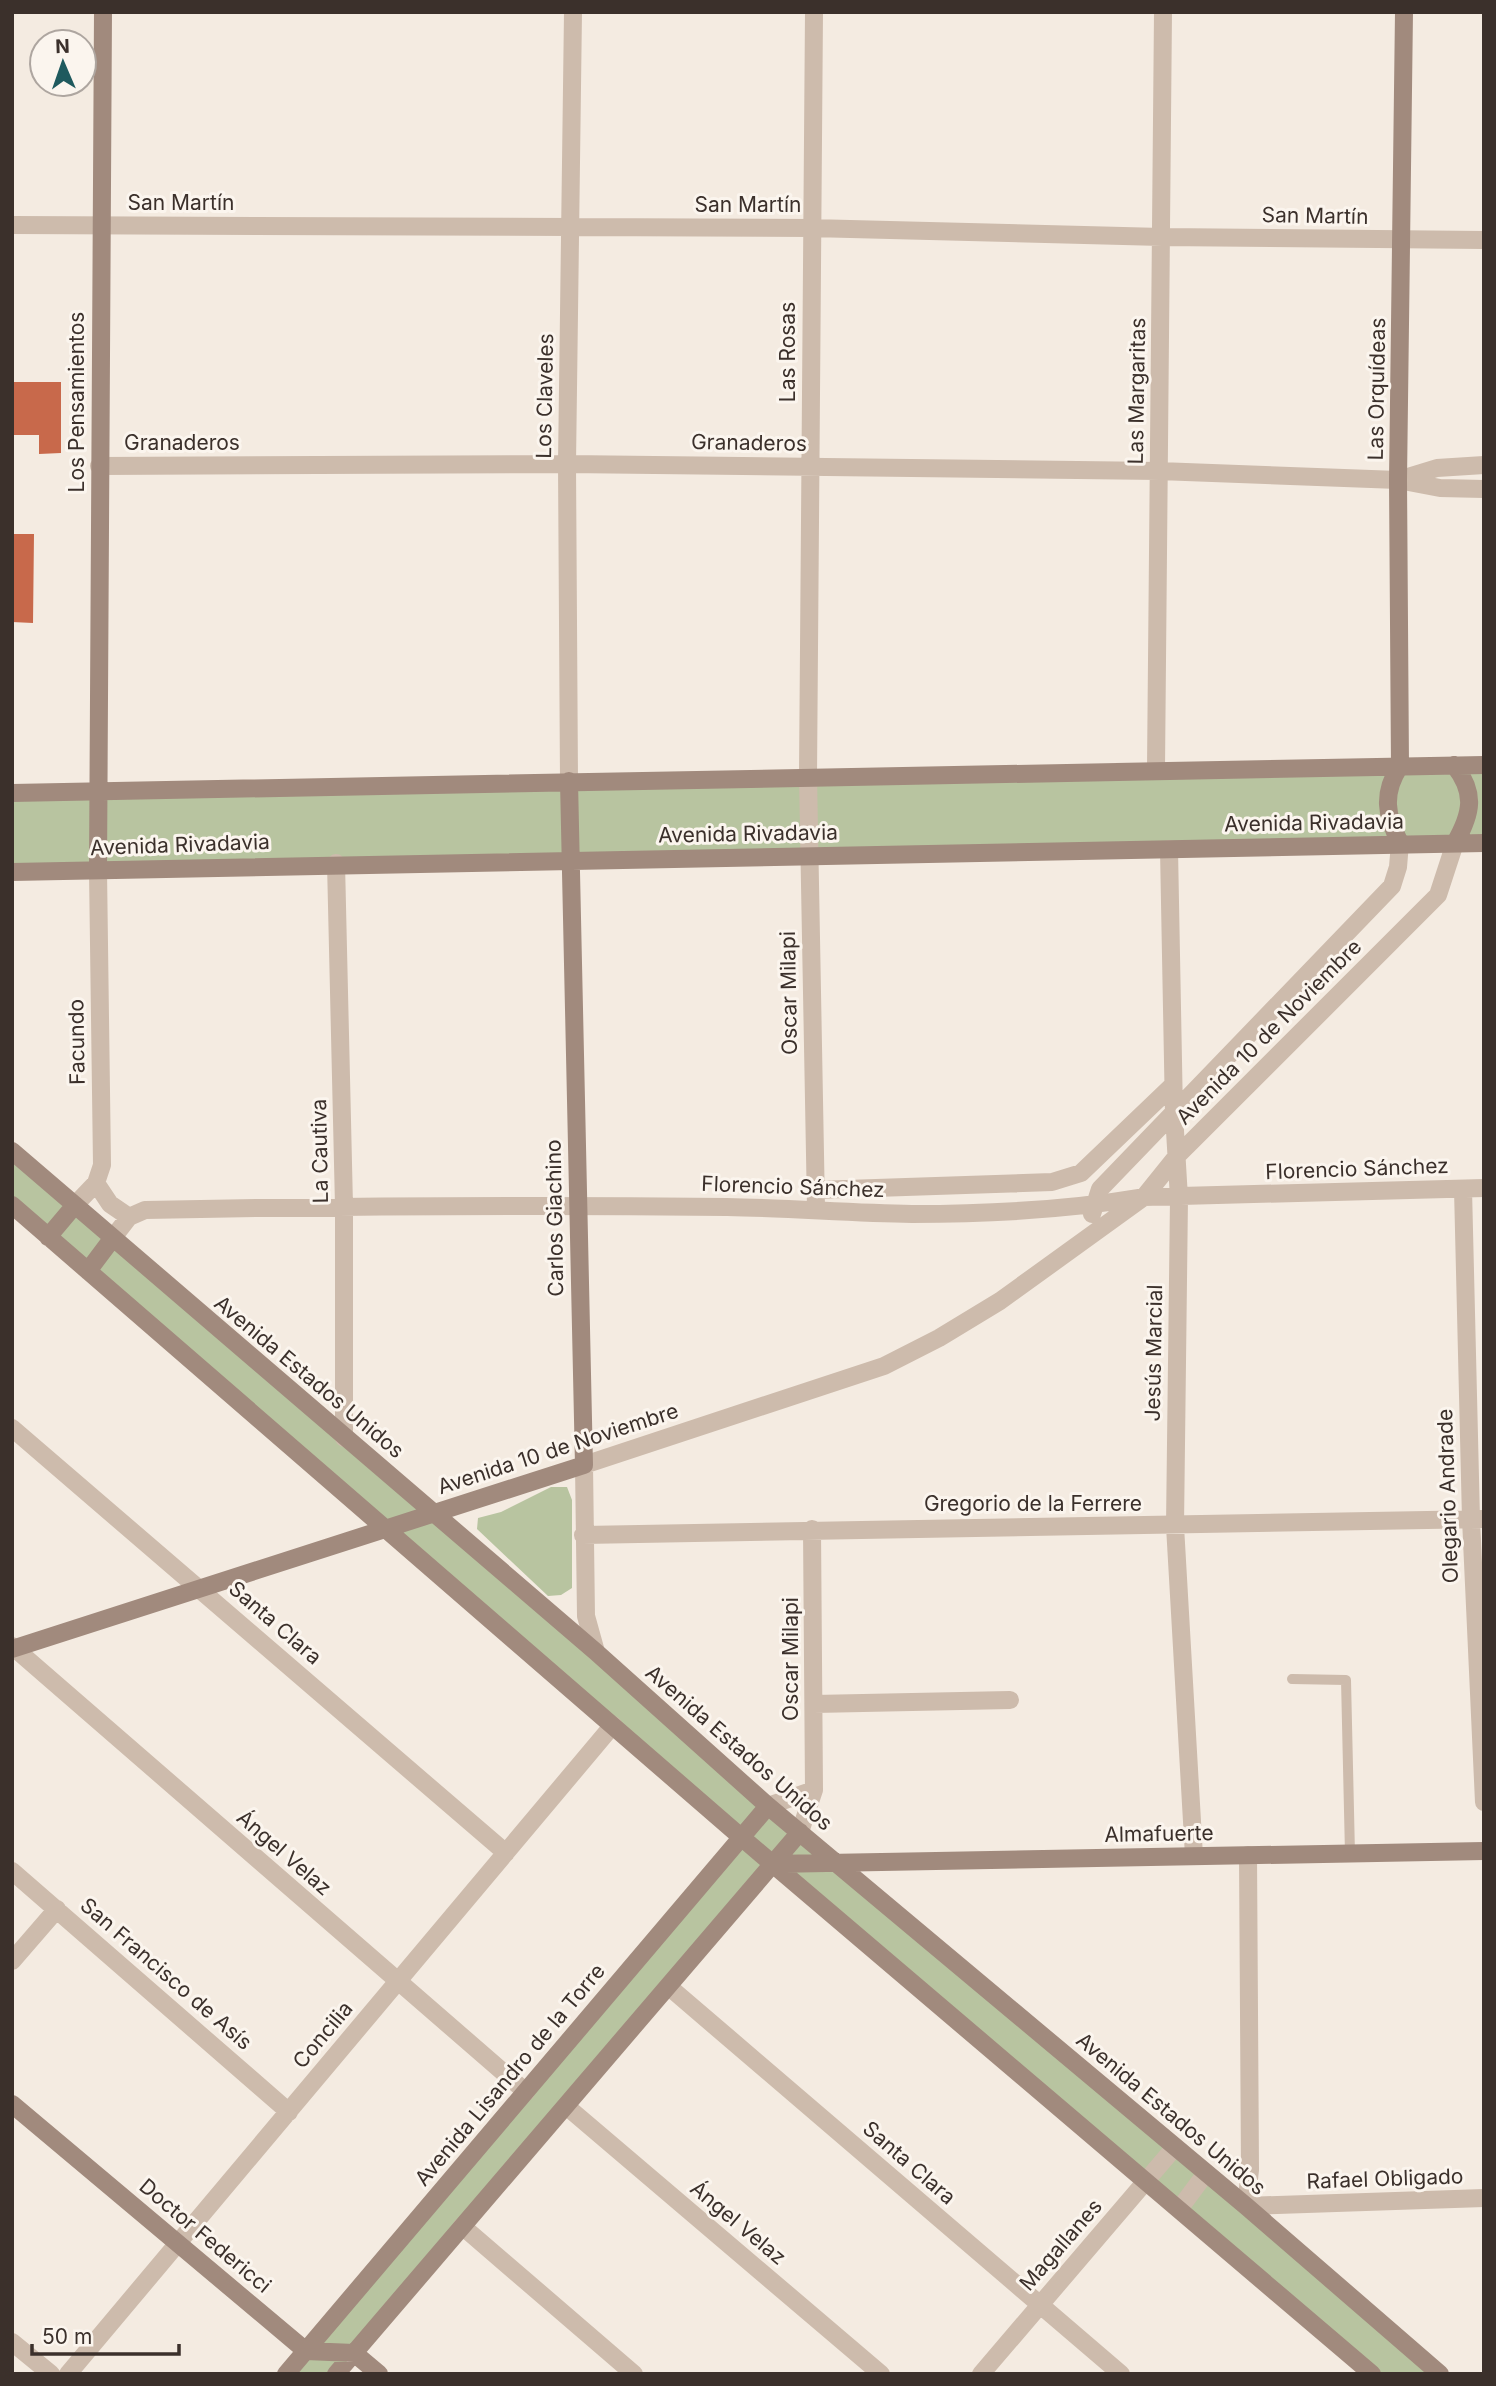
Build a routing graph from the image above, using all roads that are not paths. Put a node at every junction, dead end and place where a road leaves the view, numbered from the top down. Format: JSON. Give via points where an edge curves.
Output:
{"nodes":[{"id":1,"x":103,"y":12,"type":"edge"},
{"id":2,"x":573,"y":12,"type":"edge"},
{"id":3,"x":814,"y":12,"type":"edge"},
{"id":4,"x":1163,"y":12,"type":"edge"},
{"id":5,"x":1404,"y":12,"type":"edge"},
{"id":6,"x":12,"y":225,"type":"edge"},
{"id":7,"x":101,"y":226,"type":"junction"},
{"id":8,"x":570,"y":227,"type":"junction"},
{"id":9,"x":811,"y":228,"type":"junction"},
{"id":10,"x":1162,"y":237,"type":"junction"},
{"id":11,"x":1401,"y":240,"type":"junction"},
{"id":12,"x":1484,"y":240,"type":"edge"},
{"id":13,"x":567,"y":464,"type":"junction"},
{"id":14,"x":1484,"y":465,"type":"edge"},
{"id":15,"x":99,"y":466,"type":"junction"},
{"id":16,"x":810,"y":466,"type":"junction"},
{"id":17,"x":1159,"y":471,"type":"junction"},
{"id":18,"x":1398,"y":480,"type":"junction"},
{"id":19,"x":1484,"y":489,"type":"edge"},
{"id":20,"x":1454,"y":765,"type":"junction"},
{"id":21,"x":1484,"y":765,"type":"edge"},
{"id":22,"x":1400,"y":766,"type":"junction"},
{"id":23,"x":1156,"y":769,"type":"junction"},
{"id":24,"x":808,"y":776,"type":"junction"},
{"id":25,"x":569,"y":781,"type":"junction"},
{"id":26,"x":12,"y":793,"type":"edge"},
{"id":27,"x":97,"y":793,"type":"junction"},
{"id":28,"x":1399,"y":843,"type":"junction"},
{"id":29,"x":1455,"y":843,"type":"junction"},
{"id":30,"x":1484,"y":843,"type":"edge"},
{"id":31,"x":1169,"y":849,"type":"junction"},
{"id":32,"x":810,"y":855,"type":"junction"},
{"id":33,"x":569,"y":860,"type":"junction"},
{"id":34,"x":336,"y":863,"type":"junction"},
{"id":35,"x":98,"y":870,"type":"junction"},
{"id":36,"x":12,"y":872,"type":"edge"},
{"id":37,"x":1173,"y":1086,"type":"junction"},
{"id":38,"x":1174,"y":1114,"type":"junction"},
{"id":39,"x":12,"y":1151,"type":"edge"},
{"id":40,"x":1177,"y":1156,"type":"junction"},
{"id":41,"x":96,"y":1183,"type":"junction"},
{"id":42,"x":1484,"y":1188,"type":"edge"},
{"id":43,"x":1463,"y":1189,"type":"junction"},
{"id":44,"x":1144,"y":1197,"type":"junction"},
{"id":45,"x":1179,"y":1198,"type":"junction"},
{"id":46,"x":816,"y":1199,"type":"junction"},
{"id":47,"x":12,"y":1205,"type":"edge"},
{"id":48,"x":75,"y":1205,"type":"junction"},
{"id":49,"x":578,"y":1205,"type":"junction"},
{"id":50,"x":1093,"y":1205,"type":"junction"},
{"id":51,"x":344,"y":1206,"type":"junction"},
{"id":52,"x":129,"y":1217,"type":"junction"},
{"id":53,"x":1090,"y":1234,"type":"junction"},
{"id":54,"x":48,"y":1237,"type":"junction"},
{"id":55,"x":112,"y":1239,"type":"junction"},
{"id":56,"x":88,"y":1271,"type":"junction"},
{"id":57,"x":12,"y":1428,"type":"edge"},
{"id":58,"x":344,"y":1438,"type":"junction"},
{"id":59,"x":584,"y":1465,"type":"junction"},
{"id":60,"x":434,"y":1512,"type":"junction"},
{"id":61,"x":1477,"y":1519,"type":"edge"},
{"id":62,"x":1175,"y":1526,"type":"junction"},
{"id":63,"x":386,"y":1528,"type":"junction"},
{"id":64,"x":812,"y":1529,"type":"junction"},
{"id":65,"x":583,"y":1535,"type":"junction"},
{"id":66,"x":200,"y":1588,"type":"junction"},
{"id":67,"x":13,"y":1648,"type":"edge"},
{"id":68,"x":596,"y":1652,"type":"junction"},
{"id":69,"x":1292,"y":1679,"type":"dead end"},
{"id":70,"x":1010,"y":1700,"type":"dead end"},
{"id":71,"x":814,"y":1704,"type":"junction"},
{"id":72,"x":613,"y":1726,"type":"junction"},
{"id":73,"x":814,"y":1790,"type":"junction"},
{"id":74,"x":1484,"y":1802,"type":"edge"},
{"id":75,"x":768,"y":1806,"type":"junction"},
{"id":76,"x":800,"y":1832,"type":"junction"},
{"id":77,"x":741,"y":1838,"type":"junction"},
{"id":78,"x":1484,"y":1852,"type":"edge"},
{"id":79,"x":506,"y":1853,"type":"junction"},
{"id":80,"x":1350,"y":1854,"type":"junction"},
{"id":81,"x":1194,"y":1856,"type":"junction"},
{"id":82,"x":1248,"y":1856,"type":"junction"},
{"id":83,"x":836,"y":1863,"type":"junction"},
{"id":84,"x":772,"y":1864,"type":"junction"},
{"id":85,"x":12,"y":1871,"type":"edge"},
{"id":86,"x":57,"y":1909,"type":"junction"},
{"id":87,"x":12,"y":1961,"type":"edge"},
{"id":88,"x":398,"y":1982,"type":"junction"},
{"id":89,"x":668,"y":1986,"type":"junction"},
{"id":90,"x":526,"y":2092,"type":"junction"},
{"id":91,"x":12,"y":2104,"type":"edge"},
{"id":92,"x":566,"y":2106,"type":"junction"},
{"id":93,"x":289,"y":2112,"type":"junction"},
{"id":94,"x":1175,"y":2147,"type":"junction"},
{"id":95,"x":1206,"y":2173,"type":"junction"},
{"id":96,"x":1148,"y":2180,"type":"junction"},
{"id":97,"x":1484,"y":2198,"type":"edge"},
{"id":98,"x":1246,"y":2206,"type":"junction"},
{"id":99,"x":1180,"y":2208,"type":"junction"},
{"id":100,"x":462,"y":2226,"type":"junction"},
{"id":101,"x":178,"y":2243,"type":"junction"},
{"id":102,"x":1039,"y":2304,"type":"junction"},
{"id":103,"x":12,"y":2342,"type":"edge"},
{"id":104,"x":306,"y":2351,"type":"junction"},
{"id":105,"x":354,"y":2353,"type":"junction"},
{"id":106,"x":51,"y":2374,"type":"edge"},
{"id":107,"x":68,"y":2374,"type":"edge"},
{"id":108,"x":286,"y":2374,"type":"edge"},
{"id":109,"x":336,"y":2374,"type":"edge"},
{"id":110,"x":379,"y":2374,"type":"edge"},
{"id":111,"x":634,"y":2374,"type":"edge"},
{"id":112,"x":881,"y":2374,"type":"edge"},
{"id":113,"x":981,"y":2374,"type":"edge"},
{"id":114,"x":1121,"y":2374,"type":"edge"},
{"id":115,"x":1372,"y":2374,"type":"edge"},
{"id":116,"x":1440,"y":2374,"type":"edge"}],
"edges":[{"from":1,"to":7,"type":"main road","name":"Los Pensamientos"},
{"from":2,"to":8,"type":"street","name":"Los Claveles"},
{"from":3,"to":9,"type":"street","name":"Las Rosas"},
{"from":4,"to":10,"type":"street","name":"Las Margaritas"},
{"from":5,"to":11,"type":"main road","name":"Las Orquídeas"},
{"from":6,"to":7,"type":"street","name":"San Martín"},
{"from":7,"to":8,"type":"street","name":"San Martín"},
{"from":7,"to":15,"type":"main road","name":"Los Pensamientos"},
{"from":8,"to":9,"type":"street","name":"San Martín"},
{"from":8,"to":13,"type":"street","name":"Los Claveles"},
{"from":9,"to":10,"type":"street","name":"San Martín"},
{"from":9,"to":16,"type":"street","name":"Las Rosas"},
{"from":10,"to":11,"type":"street","name":"San Martín"},
{"from":10,"to":17,"type":"street","name":"Las Margaritas"},
{"from":11,"to":12,"type":"street","name":"San Martín"},
{"from":11,"to":18,"type":"main road","name":"Las Orquídeas"},
{"from":13,"to":15,"type":"street","name":"Granaderos"},
{"from":13,"to":16,"type":"street","name":"Granaderos"},
{"from":13,"to":25,"type":"street","name":"Los Claveles"},
{"from":14,"to":18,"type":"street","name":"Granaderos","via":[[1437,468]]},
{"from":15,"to":27,"type":"main road","name":"Los Pensamientos"},
{"from":16,"to":17,"type":"street","name":"Granaderos"},
{"from":16,"to":24,"type":"street","name":"Las Rosas"},
{"from":17,"to":18,"type":"street","name":"Granaderos"},
{"from":17,"to":23,"type":"street","name":"Las Margaritas"},
{"from":18,"to":19,"type":"street","name":"Granaderos","via":[[1440,488]]},
{"from":18,"to":22,"type":"main road","name":"Las Orquídeas"},
{"from":20,"to":21,"type":"main road"},
{"from":20,"to":22,"type":"main road"},
{"from":20,"to":29,"type":"main road","via":[[1466,779],[1470,802],[1466,824]]},
{"from":22,"to":23,"type":"main road"},
{"from":22,"to":28,"type":"main road","via":[[1390,781],[1386,803]]},
{"from":23,"to":24,"type":"main road"},
{"from":24,"to":25,"type":"main road"},
{"from":24,"to":32,"type":"street","name":"Oscar Milapi"},
{"from":25,"to":27,"type":"main road"},
{"from":25,"to":33,"type":"main road","name":"Carlos Giachino"},
{"from":26,"to":27,"type":"main road"},
{"from":27,"to":35,"type":"main road","name":"Los Pensamientos"},
{"from":28,"to":29,"type":"main road","name":"Avenida Rivadavia"},
{"from":28,"to":31,"type":"main road","name":"Avenida Rivadavia"},
{"from":28,"to":38,"type":"street","name":"Avenida 10 de Noviembre","via":[[1392,886]]},
{"from":29,"to":30,"type":"main road","name":"Avenida Rivadavia"},
{"from":29,"to":40,"type":"street","name":"Avenida 10 de Noviembre","via":[[1438,895]]},
{"from":31,"to":32,"type":"main road","name":"Avenida Rivadavia"},
{"from":31,"to":37,"type":"street","name":"Jesús Marcial"},
{"from":32,"to":33,"type":"main road","name":"Avenida Rivadavia"},
{"from":32,"to":46,"type":"street","name":"Oscar Milapi"},
{"from":33,"to":34,"type":"main road","name":"Avenida Rivadavia"},
{"from":33,"to":49,"type":"main road","name":"Carlos Giachino"},
{"from":34,"to":35,"type":"main road","name":"Avenida Rivadavia"},
{"from":34,"to":51,"type":"street","name":"La Cautiva"},
{"from":35,"to":36,"type":"main road","name":"Avenida Rivadavia"},
{"from":35,"to":41,"type":"street","name":"Facundo","via":[[102,1165]]},
{"from":37,"to":38,"type":"street","name":"Jesús Marcial"},
{"from":37,"to":46,"type":"street","via":[[1081,1173],[1070,1178]]},
{"from":38,"to":40,"type":"street","name":"Jesús Marcial"},
{"from":38,"to":50,"type":"street","name":"Avenida 10 de Noviembre","via":[[1100,1189]]},
{"from":39,"to":48,"type":"main road","name":"Avenida Estados Unidos"},
{"from":40,"to":44,"type":"street","name":"Avenida 10 de Noviembre"},
{"from":40,"to":45,"type":"street","name":"Jesús Marcial"},
{"from":41,"to":48,"type":"street"},
{"from":41,"to":52,"type":"street","via":[[110,1204]]},
{"from":42,"to":43,"type":"street","name":"Florencio Sánchez"},
{"from":43,"to":45,"type":"street","name":"Florencio Sánchez"},
{"from":43,"to":61,"type":"street","name":"Olegario Andrade"},
{"from":44,"to":45,"type":"street","name":"Florencio Sánchez"},
{"from":44,"to":50,"type":"street","name":"Florencio Sánchez"},
{"from":44,"to":53,"type":"street","name":"Avenida 10 de Noviembre"},
{"from":45,"to":62,"type":"street","name":"Jesús Marcial"},
{"from":46,"to":49,"type":"street","name":"Florencio Sánchez"},
{"from":46,"to":50,"type":"street","name":"Florencio Sánchez","via":[[912,1214]]},
{"from":47,"to":54,"type":"main road"},
{"from":48,"to":54,"type":"main road"},
{"from":48,"to":55,"type":"main road","name":"Avenida Estados Unidos"},
{"from":49,"to":51,"type":"street","name":"Florencio Sánchez"},
{"from":49,"to":59,"type":"main road","name":"Carlos Giachino"},
{"from":50,"to":53,"type":"street","name":"Avenida 10 de Noviembre"},
{"from":51,"to":52,"type":"street","name":"Florencio Sánchez","via":[[145,1210]]},
{"from":51,"to":58,"type":"street","name":"La Cautiva"},
{"from":52,"to":55,"type":"street"},
{"from":53,"to":59,"type":"street","name":"Avenida 10 de Noviembre","via":[[1000,1301],[884,1366]]},
{"from":54,"to":56,"type":"main road"},
{"from":55,"to":56,"type":"main road"},
{"from":55,"to":58,"type":"main road","name":"Avenida Estados Unidos"},
{"from":56,"to":63,"type":"main road"},
{"from":57,"to":66,"type":"street","name":"Santa Clara"},
{"from":58,"to":60,"type":"main road","name":"Avenida Estados Unidos"},
{"from":59,"to":60,"type":"main road","name":"Avenida 10 de Noviembre"},
{"from":59,"to":65,"type":"street","name":"Carlos Giachino"},
{"from":60,"to":63,"type":"main road","name":"Avenida 10 de Noviembre"},
{"from":60,"to":68,"type":"main road","name":"Avenida Estados Unidos"},
{"from":61,"to":62,"type":"street","name":"Gregorio de la Ferrere"},
{"from":61,"to":74,"type":"street","name":"Olegario Andrade"},
{"from":62,"to":64,"type":"street","name":"Gregorio de la Ferrere"},
{"from":62,"to":81,"type":"street","name":"Jesús Marcial"},
{"from":63,"to":66,"type":"main road","name":"Avenida 10 de Noviembre"},
{"from":63,"to":72,"type":"main road"},
{"from":64,"to":65,"type":"street","name":"Gregorio de la Ferrere"},
{"from":64,"to":71,"type":"street","name":"Oscar Milapi"},
{"from":65,"to":68,"type":"street","name":"Carlos Giachino","via":[[586,1615]]},
{"from":66,"to":67,"type":"main road","name":"Avenida 10 de Noviembre"},
{"from":66,"to":79,"type":"street","name":"Santa Clara"},
{"from":67,"to":88,"type":"street","name":"Ángel Velaz"},
{"from":68,"to":75,"type":"main road","name":"Avenida Estados Unidos"},
{"from":69,"to":80,"type":"lane","via":[[1346,1680]]},
{"from":70,"to":71,"type":"street"},
{"from":71,"to":73,"type":"street","name":"Oscar Milapi"},
{"from":72,"to":77,"type":"main road"},
{"from":72,"to":79,"type":"street","name":"Concilia"},
{"from":73,"to":75,"type":"street"},
{"from":73,"to":76,"type":"street","name":"Oscar Milapi"},
{"from":75,"to":76,"type":"main road","name":"Avenida Estados Unidos"},
{"from":75,"to":77,"type":"main road","name":"Avenida Lisandro de la Torre"},
{"from":76,"to":83,"type":"main road","name":"Avenida Estados Unidos"},
{"from":76,"to":84,"type":"main road"},
{"from":77,"to":84,"type":"main road"},
{"from":77,"to":90,"type":"main road","name":"Avenida Lisandro de la Torre"},
{"from":78,"to":80,"type":"main road","name":"Almafuerte"},
{"from":79,"to":88,"type":"street","name":"Concilia"},
{"from":80,"to":82,"type":"main road","name":"Almafuerte"},
{"from":81,"to":82,"type":"main road","name":"Almafuerte"},
{"from":81,"to":83,"type":"main road","name":"Almafuerte"},
{"from":82,"to":98,"type":"street","via":[[1250,2170]]},
{"from":83,"to":84,"type":"main road","name":"Almafuerte"},
{"from":83,"to":94,"type":"main road","name":"Avenida Estados Unidos"},
{"from":84,"to":89,"type":"main road"},
{"from":84,"to":96,"type":"main road"},
{"from":85,"to":86,"type":"street","name":"San Francisco de Asís"},
{"from":86,"to":87,"type":"street"},
{"from":86,"to":93,"type":"street","name":"San Francisco de Asís"},
{"from":88,"to":90,"type":"street","name":"Ángel Velaz"},
{"from":88,"to":93,"type":"street","name":"Concilia"},
{"from":89,"to":92,"type":"main road"},
{"from":89,"to":102,"type":"street","name":"Santa Clara"},
{"from":90,"to":104,"type":"main road","name":"Avenida Lisandro de la Torre"},
{"from":91,"to":101,"type":"main road","name":"Doctor Federicci"},
{"from":92,"to":100,"type":"main road"},
{"from":92,"to":112,"type":"street","name":"Ángel Velaz"},
{"from":93,"to":101,"type":"street","name":"Concilia"},
{"from":94,"to":95,"type":"main road","name":"Avenida Estados Unidos"},
{"from":94,"to":96,"type":"street","name":"Magallanes"},
{"from":95,"to":98,"type":"main road","name":"Avenida Estados Unidos"},
{"from":95,"to":99,"type":"street"},
{"from":96,"to":99,"type":"main road"},
{"from":96,"to":102,"type":"street","name":"Magallanes"},
{"from":97,"to":98,"type":"street","name":"Rafael Obligado"},
{"from":98,"to":116,"type":"main road","name":"Avenida Estados Unidos"},
{"from":99,"to":115,"type":"main road"},
{"from":100,"to":105,"type":"main road"},
{"from":100,"to":111,"type":"street"},
{"from":101,"to":104,"type":"main road","name":"Doctor Federicci"},
{"from":101,"to":107,"type":"street","name":"Concilia"},
{"from":102,"to":113,"type":"street","name":"Magallanes"},
{"from":102,"to":114,"type":"street","name":"Santa Clara"},
{"from":103,"to":106,"type":"street"},
{"from":104,"to":105,"type":"main road"},
{"from":104,"to":108,"type":"main road","name":"Avenida Lisandro de la Torre"},
{"from":105,"to":109,"type":"main road"},
{"from":105,"to":110,"type":"main road"}]}
